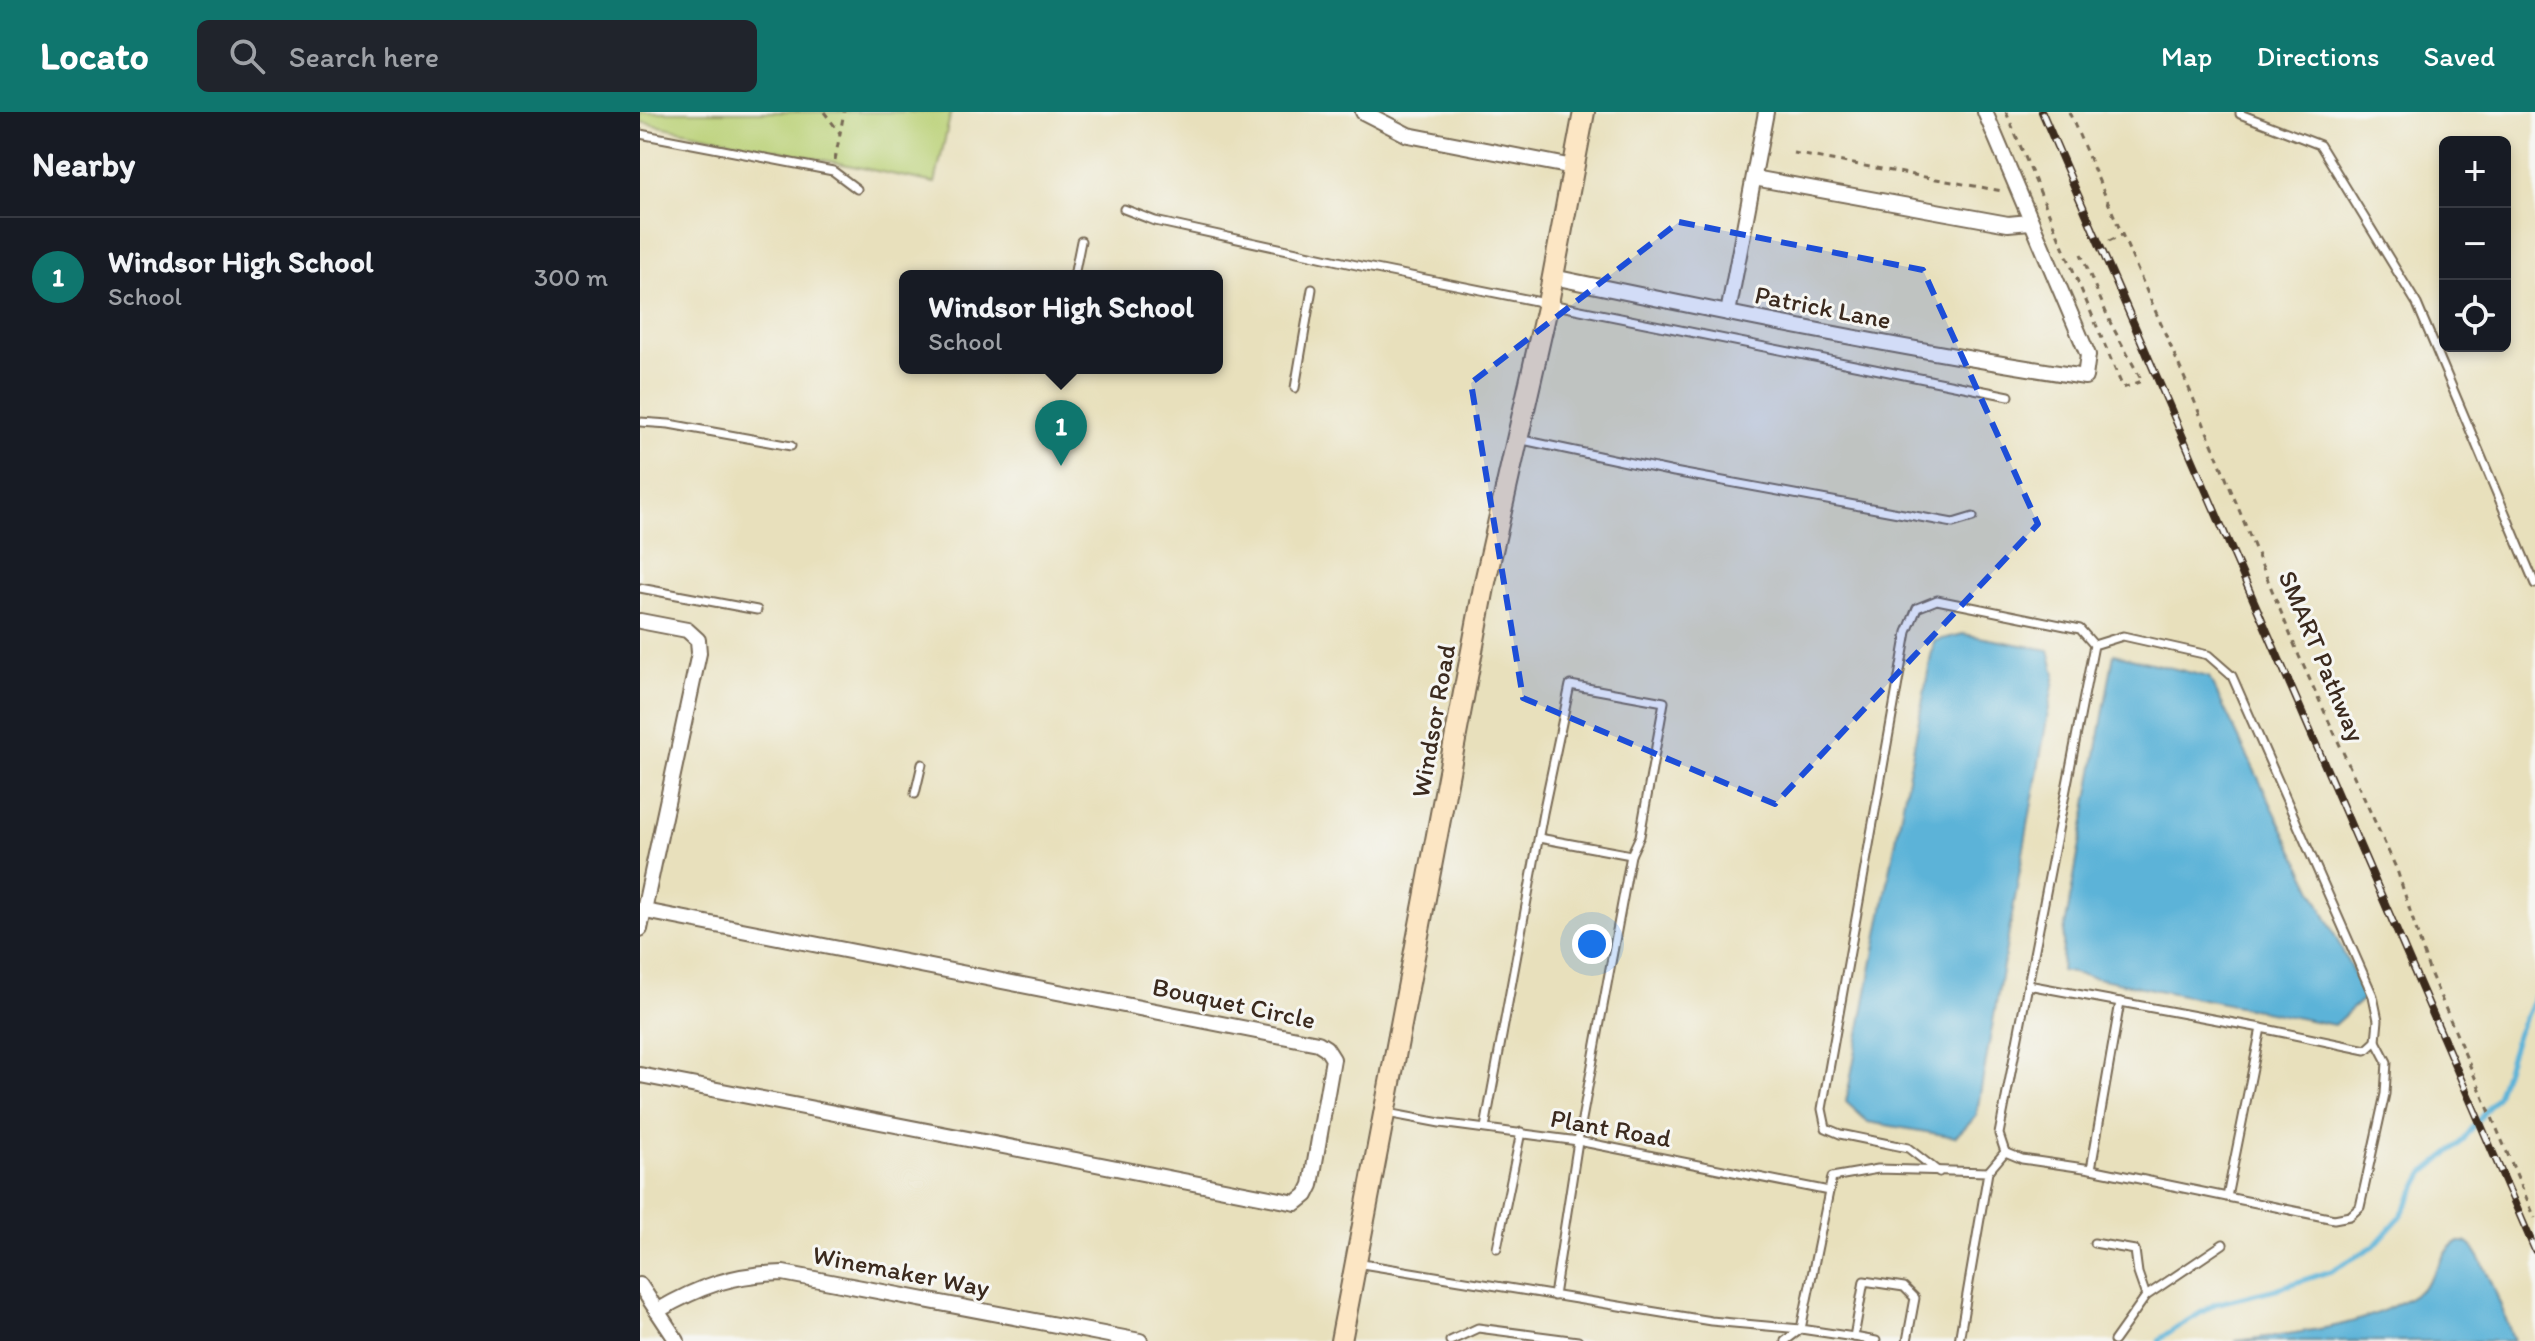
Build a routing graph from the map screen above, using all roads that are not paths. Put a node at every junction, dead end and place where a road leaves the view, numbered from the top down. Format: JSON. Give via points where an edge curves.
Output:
{"nodes":[{"id":1,"x":1363,"y":112,"type":"edge"},
{"id":2,"x":1584,"y":112,"type":"edge"},
{"id":3,"x":1766,"y":112,"type":"edge"},
{"id":4,"x":1985,"y":112,"type":"edge"},
{"id":5,"x":2240,"y":112,"type":"edge"},
{"id":6,"x":640,"y":134,"type":"edge"},
{"id":7,"x":1573,"y":167,"type":"junction"},
{"id":8,"x":1754,"y":178,"type":"junction"},
{"id":9,"x":857,"y":189,"type":"dead end"},
{"id":10,"x":1124,"y":209,"type":"dead end"},
{"id":11,"x":2030,"y":222,"type":"junction"},
{"id":12,"x":1081,"y":241,"type":"dead end"},
{"id":13,"x":1075,"y":270,"type":"edge"},
{"id":14,"x":1553,"y":277,"type":"junction"},
{"id":15,"x":1312,"y":289,"type":"dead end"},
{"id":16,"x":1548,"y":303,"type":"junction"},
{"id":17,"x":1728,"y":313,"type":"junction"},
{"id":18,"x":1295,"y":388,"type":"dead end"},
{"id":19,"x":2009,"y":396,"type":"dead end"},
{"id":20,"x":640,"y":422,"type":"edge"},
{"id":21,"x":1516,"y":439,"type":"junction"},
{"id":22,"x":791,"y":446,"type":"dead end"},
{"id":23,"x":1973,"y":517,"type":"dead end"},
{"id":24,"x":2535,"y":584,"type":"edge"},
{"id":25,"x":640,"y":588,"type":"edge"},
{"id":26,"x":757,"y":610,"type":"dead end"},
{"id":27,"x":640,"y":621,"type":"edge"},
{"id":28,"x":2094,"y":645,"type":"junction"},
{"id":29,"x":922,"y":764,"type":"dead end"},
{"id":30,"x":915,"y":794,"type":"dead end"},
{"id":31,"x":1539,"y":838,"type":"junction"},
{"id":32,"x":1631,"y":855,"type":"junction"},
{"id":33,"x":642,"y":910,"type":"edge"},
{"id":34,"x":640,"y":929,"type":"edge"},
{"id":35,"x":2028,"y":985,"type":"junction"},
{"id":36,"x":2120,"y":1002,"type":"junction"},
{"id":37,"x":2261,"y":1028,"type":"junction"},
{"id":38,"x":2376,"y":1041,"type":"junction"},
{"id":39,"x":640,"y":1075,"type":"edge"},
{"id":40,"x":1385,"y":1113,"type":"junction"},
{"id":41,"x":1485,"y":1128,"type":"junction"},
{"id":42,"x":1521,"y":1132,"type":"junction"},
{"id":43,"x":1578,"y":1141,"type":"junction"},
{"id":44,"x":2005,"y":1152,"type":"junction"},
{"id":45,"x":2091,"y":1169,"type":"junction"},
{"id":46,"x":1939,"y":1172,"type":"junction"},
{"id":47,"x":1988,"y":1172,"type":"junction"},
{"id":48,"x":1829,"y":1191,"type":"junction"},
{"id":49,"x":2227,"y":1197,"type":"junction"},
{"id":50,"x":2094,"y":1243,"type":"dead end"},
{"id":51,"x":2223,"y":1244,"type":"dead end"},
{"id":52,"x":1497,"y":1248,"type":"dead end"},
{"id":53,"x":1356,"y":1263,"type":"junction"},
{"id":54,"x":640,"y":1285,"type":"edge"},
{"id":55,"x":1554,"y":1296,"type":"junction"},
{"id":56,"x":2146,"y":1296,"type":"junction"},
{"id":57,"x":657,"y":1311,"type":"junction"},
{"id":58,"x":1801,"y":1329,"type":"junction"},
{"id":59,"x":1854,"y":1337,"type":"junction"},
{"id":60,"x":677,"y":1341,"type":"edge"},
{"id":61,"x":1140,"y":1341,"type":"edge"},
{"id":62,"x":1341,"y":1341,"type":"edge"},
{"id":63,"x":1450,"y":1341,"type":"edge"},
{"id":64,"x":1578,"y":1341,"type":"edge"},
{"id":65,"x":1785,"y":1341,"type":"edge"},
{"id":66,"x":1876,"y":1341,"type":"edge"},
{"id":67,"x":1907,"y":1341,"type":"edge"},
{"id":68,"x":1959,"y":1341,"type":"edge"},
{"id":69,"x":2114,"y":1341,"type":"edge"}],
"edges":[{"from":1,"to":7,"type":"street","via":[[1408,135]]},
{"from":2,"to":7,"type":"main road","name":"Windsor Road"},
{"from":3,"to":8,"type":"street"},
{"from":4,"to":11,"type":"street"},
{"from":5,"to":24,"type":"lane","via":[[2320,145],[2417,304]]},
{"from":6,"to":9,"type":"lane","via":[[833,171]]},
{"from":7,"to":14,"type":"main road","name":"Windsor Road"},
{"from":8,"to":11,"type":"street","via":[[2008,224]]},
{"from":8,"to":17,"type":"street"},
{"from":10,"to":16,"type":"lane","via":[[1155,221]]},
{"from":11,"to":17,"type":"street","name":"Patrick Lane","via":[[2088,355],[2085,377]]},
{"from":12,"to":13,"type":"lane"},
{"from":14,"to":16,"type":"main road","name":"Windsor Road"},
{"from":14,"to":17,"type":"street","name":"Patrick Lane"},
{"from":15,"to":18,"type":"lane"},
{"from":16,"to":19,"type":"lane"},
{"from":16,"to":21,"type":"main road","name":"Windsor Road"},
{"from":20,"to":22,"type":"lane"},
{"from":21,"to":23,"type":"lane","via":[[1953,523]]},
{"from":21,"to":40,"type":"main road","name":"Windsor Road"},
{"from":25,"to":26,"type":"lane"},
{"from":27,"to":33,"type":"street","via":[[687,630],[698,640],[699,653]]},
{"from":28,"to":35,"type":"lane"},
{"from":28,"to":38,"type":"lane","via":[[2123,636],[2208,655],[2232,676],[2373,996]]},
{"from":28,"to":46,"type":"lane","via":[[2080,629],[1937,600],[1917,608],[1907,632],[1822,1109],[1826,1128],[1908,1148]]},
{"from":29,"to":30,"type":"lane"},
{"from":31,"to":32,"type":"lane"},
{"from":31,"to":32,"type":"lane","via":[[1570,685],[1664,702],[1640,836]]},
{"from":31,"to":41,"type":"lane"},
{"from":32,"to":43,"type":"lane"},
{"from":33,"to":34,"type":"street"},
{"from":33,"to":39,"type":"street","name":"Bouquet Circle","via":[[1318,1043],[1333,1059],[1311,1185],[1296,1203]]},
{"from":35,"to":36,"type":"lane"},
{"from":35,"to":44,"type":"lane","via":[[1999,1134]]},
{"from":36,"to":37,"type":"lane"},
{"from":36,"to":45,"type":"lane"},
{"from":37,"to":38,"type":"lane","via":[[2366,1050]]},
{"from":37,"to":49,"type":"lane"},
{"from":38,"to":49,"type":"lane","via":[[2387,1062],[2385,1094],[2360,1207],[2334,1219]]},
{"from":40,"to":41,"type":"lane","name":"Plant Road"},
{"from":40,"to":53,"type":"main road","name":"Windsor Road"},
{"from":41,"to":42,"type":"lane","name":"Plant Road"},
{"from":42,"to":43,"type":"lane","name":"Plant Road"},
{"from":42,"to":52,"type":"lane"},
{"from":43,"to":48,"type":"lane","name":"Plant Road"},
{"from":43,"to":55,"type":"lane"},
{"from":44,"to":45,"type":"lane"},
{"from":44,"to":47,"type":"lane"},
{"from":45,"to":49,"type":"lane"},
{"from":46,"to":47,"type":"lane"},
{"from":46,"to":48,"type":"lane","via":[[1878,1169],[1832,1177]]},
{"from":47,"to":68,"type":"lane"},
{"from":48,"to":58,"type":"lane"},
{"from":50,"to":56,"type":"lane","via":[[2135,1250]]},
{"from":51,"to":56,"type":"lane"},
{"from":53,"to":55,"type":"lane"},
{"from":53,"to":62,"type":"main road","name":"Windsor Road"},
{"from":54,"to":57,"type":"street"},
{"from":55,"to":58,"type":"lane"},
{"from":56,"to":69,"type":"lane"},
{"from":57,"to":60,"type":"street"},
{"from":57,"to":61,"type":"street","name":"Winemaker Way","via":[[721,1281],[783,1273]]},
{"from":58,"to":59,"type":"lane"},
{"from":58,"to":65,"type":"lane"},
{"from":59,"to":66,"type":"lane"},
{"from":59,"to":67,"type":"lane","via":[[1864,1281],[1904,1287],[1915,1298]]},
{"from":63,"to":64,"type":"lane","via":[[1478,1328]]}]}
